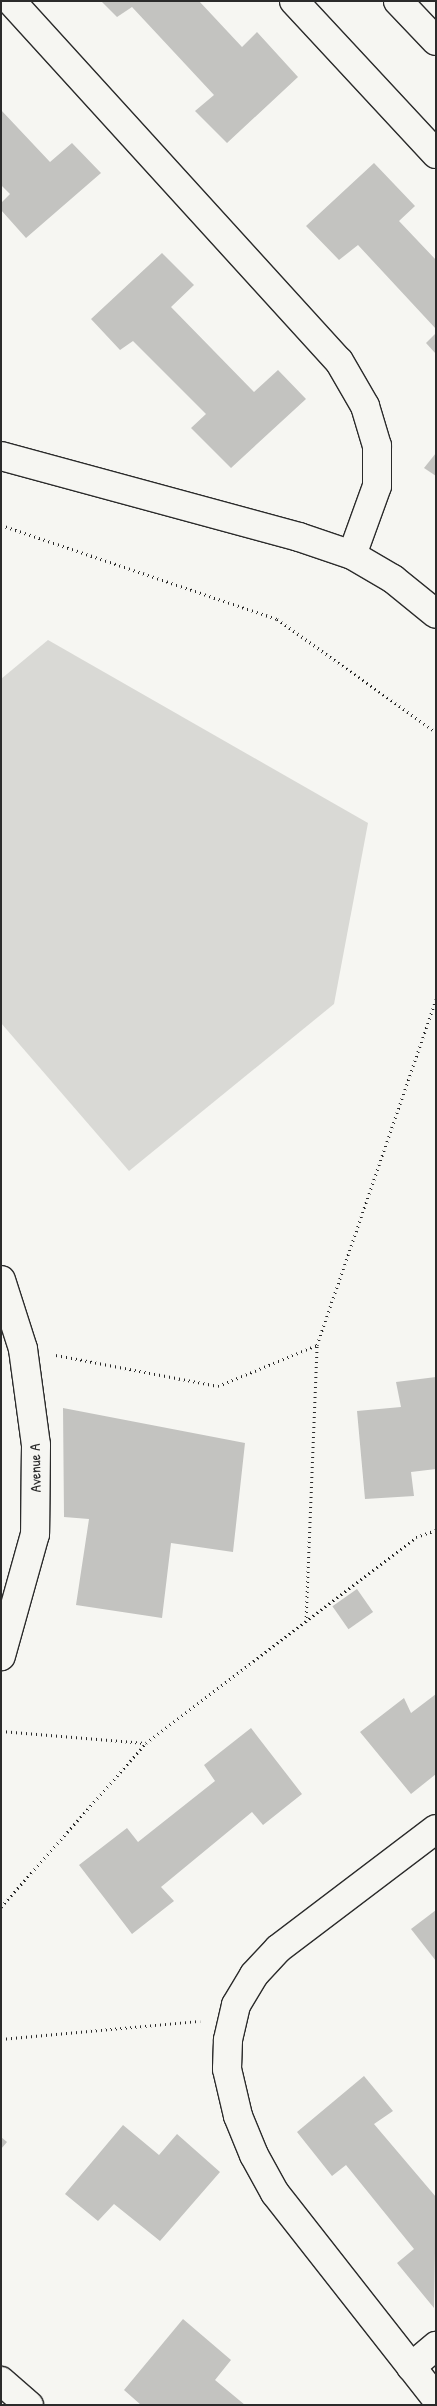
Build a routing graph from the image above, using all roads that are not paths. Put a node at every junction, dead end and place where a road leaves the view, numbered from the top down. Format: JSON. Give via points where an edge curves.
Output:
{"nodes":[{"id":1,"x":11,"y":1,"type":"edge"},
{"id":2,"x":294,"y":1,"type":"edge"},
{"id":3,"x":398,"y":1,"type":"edge"},
{"id":4,"x":436,"y":41,"type":"edge"},
{"id":5,"x":436,"y":154,"type":"edge"},
{"id":6,"x":1,"y":456,"type":"edge"},
{"id":7,"x":352,"y":555,"type":"junction"},
{"id":8,"x":436,"y":614,"type":"edge"},
{"id":9,"x":1,"y":1280,"type":"edge"},
{"id":10,"x":1,"y":1656,"type":"edge"},
{"id":11,"x":436,"y":1829,"type":"edge"},
{"id":12,"x":436,"y":2346,"type":"edge"},
{"id":13,"x":411,"y":2367,"type":"junction"},
{"id":14,"x":1,"y":2381,"type":"edge"},
{"id":15,"x":436,"y":2398,"type":"edge"},
{"id":16,"x":30,"y":2405,"type":"edge"}],
"edges":[{"from":1,"to":7,"type":"street","via":[[339,361],[365,406],[378,446],[377,486]]},
{"from":2,"to":5,"type":"street"},
{"from":3,"to":4,"type":"street"},
{"from":6,"to":7,"type":"street"},
{"from":7,"to":8,"type":"street","via":[[393,580]]},
{"from":9,"to":10,"type":"street","name":"Avenue A","via":[[23,1349],[36,1445],[35,1534]]},
{"from":11,"to":13,"type":"street","via":[[278,1949],[254,1975],[236,2005],[228,2040],[227,2069],[238,2116],[275,2193]]},
{"from":12,"to":13,"type":"street"},
{"from":13,"to":15,"type":"street"},
{"from":14,"to":16,"type":"street"}]}
